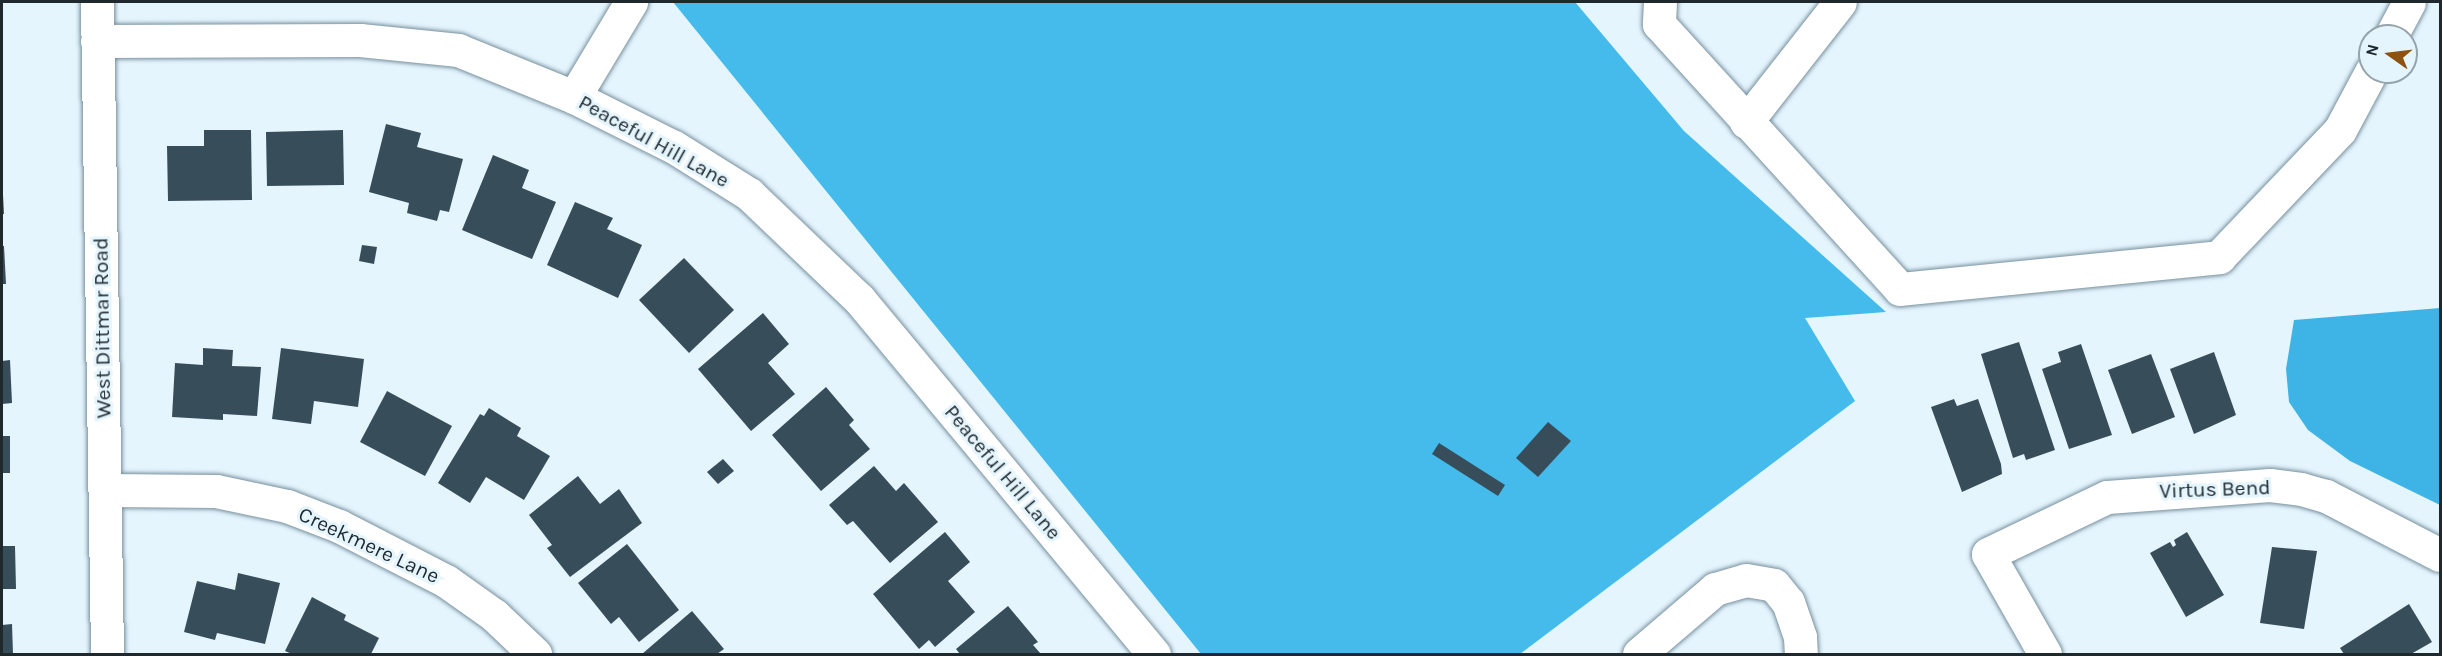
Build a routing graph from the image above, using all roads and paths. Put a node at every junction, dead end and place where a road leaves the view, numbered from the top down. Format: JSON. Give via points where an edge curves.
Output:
{"nodes":[{"id":1,"x":97,"y":2,"type":"edge"},
{"id":2,"x":631,"y":2,"type":"edge"},
{"id":3,"x":1660,"y":2,"type":"edge"},
{"id":4,"x":1840,"y":2,"type":"edge"},
{"id":5,"x":2409,"y":2,"type":"edge"},
{"id":6,"x":2397,"y":24,"type":"edge"},
{"id":7,"x":97,"y":41,"type":"junction"},
{"id":8,"x":2365,"y":84,"type":"edge"},
{"id":9,"x":574,"y":97,"type":"junction"},
{"id":10,"x":1746,"y":122,"type":"junction"},
{"id":11,"x":107,"y":490,"type":"junction"},
{"id":12,"x":2440,"y":555,"type":"edge"},
{"id":13,"x":107,"y":654,"type":"edge"},
{"id":14,"x":535,"y":654,"type":"edge"},
{"id":15,"x":1154,"y":654,"type":"edge"},
{"id":16,"x":1639,"y":654,"type":"edge"},
{"id":17,"x":1801,"y":654,"type":"edge"},
{"id":18,"x":2045,"y":654,"type":"edge"}],
"edges":[{"from":1,"to":7,"type":"street","name":"West Dittmar Road"},
{"from":2,"to":9,"type":"street"},
{"from":3,"to":10,"type":"street","via":[[1659,24]]},
{"from":4,"to":10,"type":"street"},
{"from":5,"to":6,"type":"street"},
{"from":7,"to":9,"type":"street","name":"Peaceful Hill Lane","via":[[414,44],[458,50]]},
{"from":7,"to":11,"type":"street","name":"West Dittmar Road"},
{"from":8,"to":10,"type":"street","via":[[2340,130],[2219,257],[1900,289]]},
{"from":9,"to":15,"type":"street","name":"Peaceful Hill Lane","via":[[674,147],[749,194],[800,241],[859,299]]},
{"from":11,"to":13,"type":"street","name":"West Dittmar Road"},
{"from":11,"to":14,"type":"street","name":"Creekmere Lane","via":[[216,491],[287,506],[339,526],[446,581],[494,615]]},
{"from":12,"to":18,"type":"street","name":"Virtus Bend","via":[[2326,495],[2270,485],[2107,497],[1988,554]]},
{"from":16,"to":17,"type":"street","via":[[1715,589],[1746,580],[1774,585],[1788,602]]}]}
